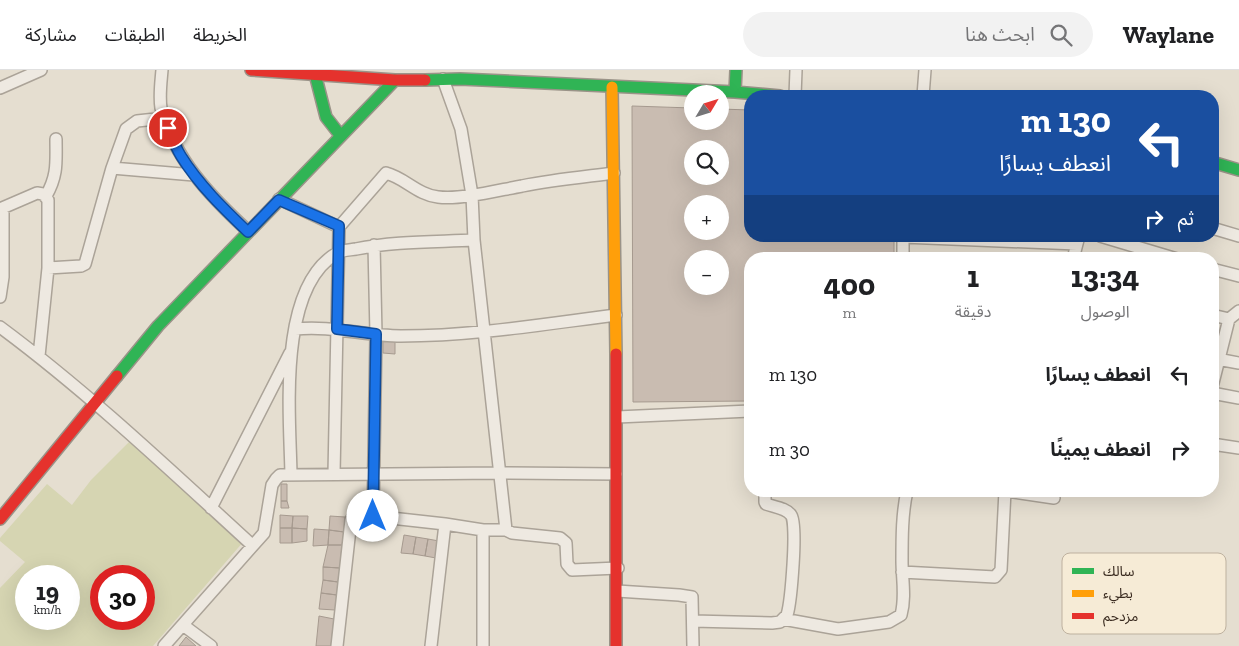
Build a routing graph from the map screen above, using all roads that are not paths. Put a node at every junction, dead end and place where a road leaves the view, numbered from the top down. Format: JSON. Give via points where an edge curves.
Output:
{"nodes":[{"id":1,"x":41,"y":70,"type":"edge"},
{"id":2,"x":162,"y":70,"type":"edge"},
{"id":3,"x":250,"y":70,"type":"edge"},
{"id":4,"x":736,"y":70,"type":"edge"},
{"id":5,"x":796,"y":70,"type":"edge"},
{"id":6,"x":925,"y":70,"type":"edge"},
{"id":7,"x":315,"y":74,"type":"junction"},
{"id":8,"x":482,"y":75,"type":"edge"},
{"id":9,"x":444,"y":79,"type":"junction"},
{"id":10,"x":395,"y":80,"type":"junction"},
{"id":11,"x":612,"y":87,"type":"junction"},
{"id":12,"x":0,"y":88,"type":"edge"},
{"id":13,"x":795,"y":90,"type":"edge"},
{"id":14,"x":923,"y":90,"type":"edge"},
{"id":15,"x":735,"y":92,"type":"junction"},
{"id":16,"x":744,"y":93,"type":"edge"},
{"id":17,"x":164,"y":118,"type":"junction"},
{"id":18,"x":340,"y":135,"type":"junction"},
{"id":19,"x":56,"y":139,"type":"dead end"},
{"id":20,"x":1219,"y":164,"type":"edge"},
{"id":21,"x":112,"y":168,"type":"junction"},
{"id":22,"x":1239,"y":170,"type":"edge"},
{"id":23,"x":614,"y":173,"type":"junction"},
{"id":24,"x":194,"y":175,"type":"junction"},
{"id":25,"x":472,"y":195,"type":"junction"},
{"id":26,"x":46,"y":196,"type":"junction"},
{"id":27,"x":279,"y":200,"type":"junction"},
{"id":28,"x":1,"y":209,"type":"edge"},
{"id":29,"x":339,"y":226,"type":"junction"},
{"id":30,"x":1219,"y":230,"type":"edge"},
{"id":31,"x":248,"y":232,"type":"junction"},
{"id":32,"x":1239,"y":236,"type":"edge"},
{"id":33,"x":474,"y":240,"type":"junction"},
{"id":34,"x":1120,"y":242,"type":"edge"},
{"id":35,"x":374,"y":245,"type":"junction"},
{"id":36,"x":338,"y":252,"type":"junction"},
{"id":37,"x":1154,"y":252,"type":"edge"},
{"id":38,"x":48,"y":268,"type":"junction"},
{"id":39,"x":1219,"y":271,"type":"edge"},
{"id":40,"x":1,"y":276,"type":"edge"},
{"id":41,"x":1239,"y":276,"type":"edge"},
{"id":42,"x":0,"y":296,"type":"edge"},
{"id":43,"x":1239,"y":311,"type":"edge"},
{"id":44,"x":616,"y":315,"type":"junction"},
{"id":45,"x":1219,"y":316,"type":"edge"},
{"id":46,"x":1229,"y":318,"type":"junction"},
{"id":47,"x":0,"y":327,"type":"edge"},
{"id":48,"x":295,"y":329,"type":"junction"},
{"id":49,"x":337,"y":329,"type":"junction"},
{"id":50,"x":484,"y":331,"type":"junction"},
{"id":51,"x":376,"y":334,"type":"junction"},
{"id":52,"x":1219,"y":349,"type":"edge"},
{"id":53,"x":290,"y":352,"type":"junction"},
{"id":54,"x":40,"y":356,"type":"junction"},
{"id":55,"x":1219,"y":359,"type":"edge"},
{"id":56,"x":1239,"y":363,"type":"edge"},
{"id":57,"x":1219,"y":394,"type":"edge"},
{"id":58,"x":1239,"y":398,"type":"edge"},
{"id":59,"x":95,"y":402,"type":"junction"},
{"id":60,"x":744,"y":411,"type":"edge"},
{"id":61,"x":617,"y":417,"type":"junction"},
{"id":62,"x":1219,"y":445,"type":"edge"},
{"id":63,"x":1239,"y":448,"type":"edge"},
{"id":64,"x":500,"y":473,"type":"junction"},
{"id":65,"x":334,"y":474,"type":"junction"},
{"id":66,"x":616,"y":474,"type":"junction"},
{"id":67,"x":291,"y":475,"type":"junction"},
{"id":68,"x":373,"y":475,"type":"junction"},
{"id":69,"x":764,"y":497,"type":"edge"},
{"id":70,"x":906,"y":497,"type":"edge"},
{"id":71,"x":1005,"y":497,"type":"edge"},
{"id":72,"x":1047,"y":497,"type":"edge"},
{"id":73,"x":1054,"y":498,"type":"dead end"},
{"id":74,"x":211,"y":508,"type":"junction"},
{"id":75,"x":373,"y":516,"type":"junction"},
{"id":76,"x":0,"y":519,"type":"edge"},
{"id":77,"x":445,"y":524,"type":"junction"},
{"id":78,"x":483,"y":530,"type":"junction"},
{"id":79,"x":506,"y":530,"type":"junction"},
{"id":80,"x":252,"y":545,"type":"junction"},
{"id":81,"x":618,"y":568,"type":"junction"},
{"id":82,"x":902,"y":572,"type":"junction"},
{"id":83,"x":618,"y":591,"type":"junction"},
{"id":84,"x":784,"y":619,"type":"junction"},
{"id":85,"x":693,"y":621,"type":"junction"},
{"id":86,"x":182,"y":625,"type":"junction"},
{"id":87,"x":164,"y":646,"type":"edge"},
{"id":88,"x":211,"y":646,"type":"edge"},
{"id":89,"x":336,"y":646,"type":"edge"},
{"id":90,"x":431,"y":646,"type":"edge"},
{"id":91,"x":483,"y":646,"type":"edge"},
{"id":92,"x":616,"y":646,"type":"edge"},
{"id":93,"x":693,"y":646,"type":"edge"}],
"edges":[{"from":1,"to":12,"type":"street"},
{"from":2,"to":17,"type":"street","via":[[160,98]]},
{"from":3,"to":7,"type":"main road"},
{"from":4,"to":15,"type":"main road"},
{"from":5,"to":13,"type":"street"},
{"from":6,"to":14,"type":"street"},
{"from":7,"to":10,"type":"main road"},
{"from":7,"to":18,"type":"main road","via":[[326,117]]},
{"from":8,"to":9,"type":"main road"},
{"from":8,"to":11,"type":"main road"},
{"from":9,"to":10,"type":"main road"},
{"from":9,"to":25,"type":"street","via":[[461,129]]},
{"from":10,"to":18,"type":"main road"},
{"from":11,"to":15,"type":"main road"},
{"from":11,"to":23,"type":"main road"},
{"from":15,"to":16,"type":"main road"},
{"from":17,"to":21,"type":"street","via":[[137,121],[130,125]]},
{"from":17,"to":24,"type":"street","via":[[180,155]]},
{"from":18,"to":27,"type":"main road"},
{"from":19,"to":26,"type":"street","via":[[56,172]]},
{"from":20,"to":22,"type":"main road"},
{"from":21,"to":24,"type":"street"},
{"from":21,"to":38,"type":"street","via":[[85,264]]},
{"from":23,"to":25,"type":"street"},
{"from":23,"to":44,"type":"main road"},
{"from":24,"to":31,"type":"street"},
{"from":25,"to":29,"type":"street","via":[[439,197],[427,194],[386,173]]},
{"from":25,"to":33,"type":"street"},
{"from":26,"to":28,"type":"street","via":[[38,193]]},
{"from":26,"to":38,"type":"street"},
{"from":27,"to":29,"type":"street"},
{"from":27,"to":31,"type":"main road"},
{"from":28,"to":40,"type":"street"},
{"from":29,"to":36,"type":"street"},
{"from":30,"to":32,"type":"street"},
{"from":31,"to":59,"type":"main road","via":[[158,326]]},
{"from":33,"to":35,"type":"street"},
{"from":33,"to":50,"type":"street"},
{"from":34,"to":37,"type":"street"},
{"from":35,"to":36,"type":"street"},
{"from":35,"to":51,"type":"street"},
{"from":36,"to":48,"type":"street","via":[[318,269],[309,282]]},
{"from":36,"to":49,"type":"street"},
{"from":38,"to":54,"type":"street"},
{"from":39,"to":41,"type":"street"},
{"from":40,"to":42,"type":"street"},
{"from":43,"to":46,"type":"street"},
{"from":44,"to":50,"type":"street"},
{"from":44,"to":61,"type":"main road"},
{"from":45,"to":46,"type":"street"},
{"from":46,"to":52,"type":"street"},
{"from":47,"to":54,"type":"street"},
{"from":48,"to":49,"type":"street"},
{"from":48,"to":53,"type":"street"},
{"from":49,"to":51,"type":"street"},
{"from":49,"to":65,"type":"street"},
{"from":50,"to":51,"type":"street","via":[[400,336]]},
{"from":50,"to":64,"type":"street"},
{"from":51,"to":68,"type":"street"},
{"from":53,"to":67,"type":"street"},
{"from":53,"to":74,"type":"street"},
{"from":54,"to":59,"type":"street"},
{"from":55,"to":56,"type":"street"},
{"from":57,"to":58,"type":"street"},
{"from":59,"to":74,"type":"street"},
{"from":59,"to":76,"type":"main road"},
{"from":60,"to":61,"type":"street"},
{"from":61,"to":66,"type":"main road"},
{"from":62,"to":63,"type":"street"},
{"from":64,"to":66,"type":"street"},
{"from":64,"to":68,"type":"street"},
{"from":64,"to":79,"type":"street"},
{"from":65,"to":67,"type":"street"},
{"from":65,"to":68,"type":"street"},
{"from":66,"to":81,"type":"main road"},
{"from":67,"to":80,"type":"street","via":[[280,475],[272,485],[264,533]]},
{"from":68,"to":75,"type":"street"},
{"from":69,"to":84,"type":"street","via":[[766,504],[787,511],[794,520],[789,609]]},
{"from":70,"to":82,"type":"street"},
{"from":71,"to":82,"type":"street","via":[[1001,570],[995,577]]},
{"from":72,"to":73,"type":"street"},
{"from":74,"to":80,"type":"street"},
{"from":75,"to":77,"type":"street"},
{"from":75,"to":89,"type":"street","via":[[354,516],[351,520]]},
{"from":77,"to":78,"type":"street"},
{"from":77,"to":90,"type":"street"},
{"from":78,"to":79,"type":"street"},
{"from":78,"to":91,"type":"street"},
{"from":79,"to":81,"type":"street","via":[[562,539],[568,566],[572,570]]},
{"from":80,"to":86,"type":"street"},
{"from":81,"to":83,"type":"main road"},
{"from":82,"to":84,"type":"street","via":[[904,604],[901,615],[889,622],[838,629]]},
{"from":83,"to":85,"type":"street","via":[[691,596]]},
{"from":83,"to":92,"type":"main road"},
{"from":84,"to":85,"type":"street","via":[[772,623]]},
{"from":85,"to":93,"type":"street"},
{"from":86,"to":87,"type":"street"},
{"from":86,"to":88,"type":"street"}]}
